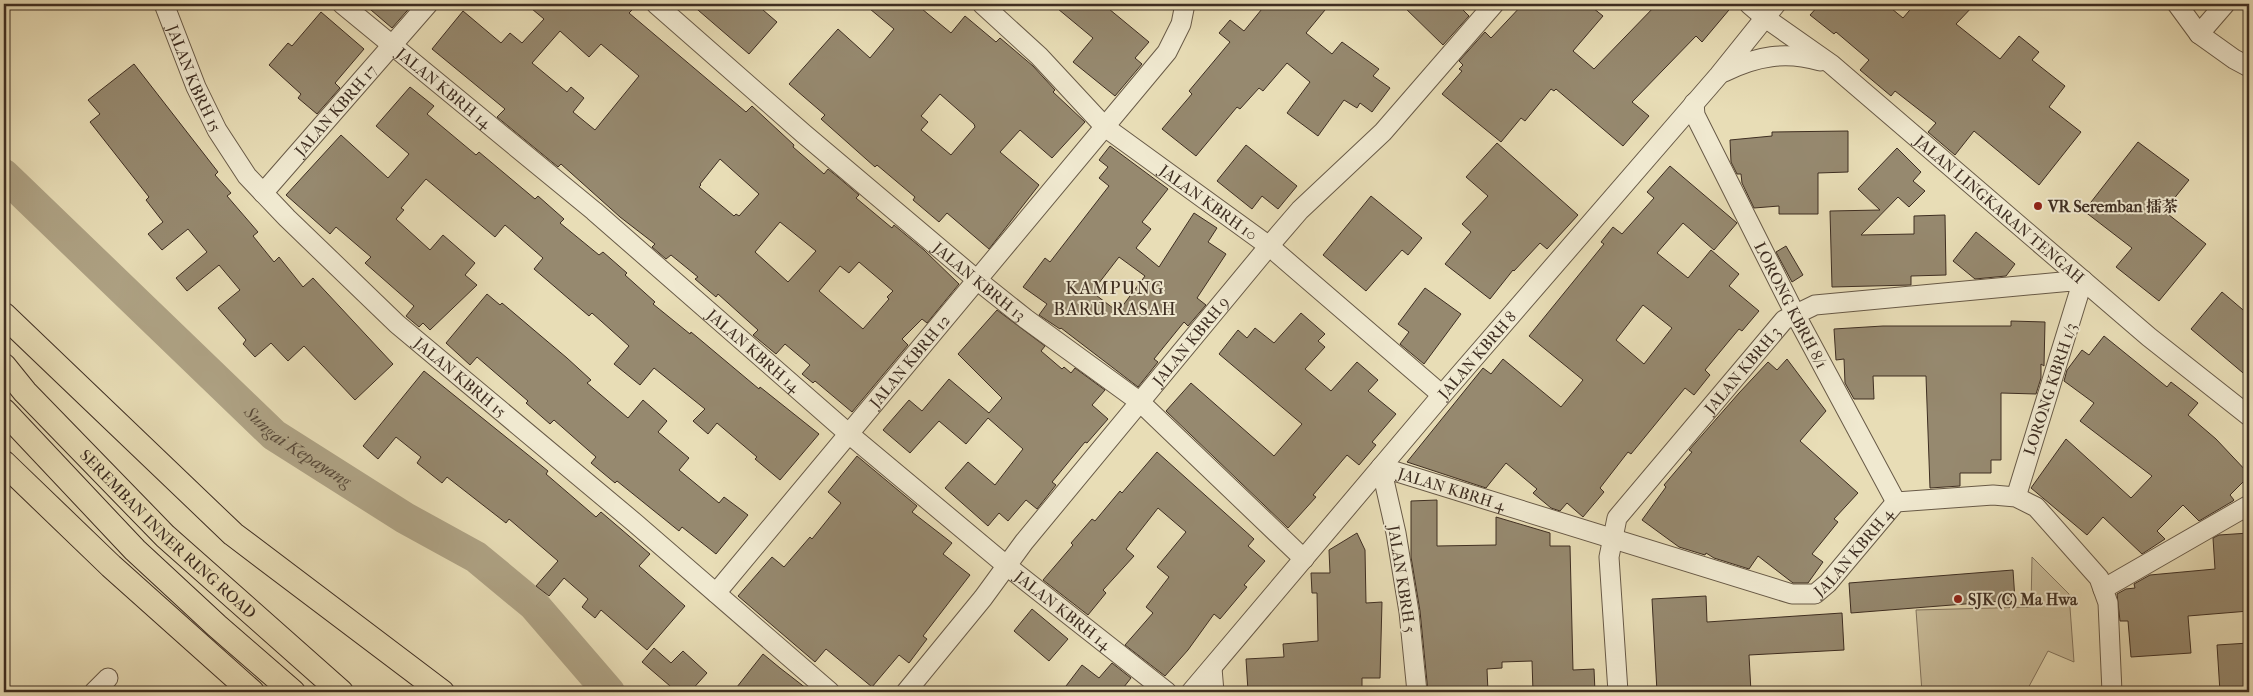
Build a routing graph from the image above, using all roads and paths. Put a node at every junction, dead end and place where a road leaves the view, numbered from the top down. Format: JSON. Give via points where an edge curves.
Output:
{"nodes":[{"id":1,"x":164,"y":4,"type":"edge"},
{"id":2,"x":342,"y":4,"type":"edge"},
{"id":3,"x":428,"y":4,"type":"edge"},
{"id":4,"x":656,"y":4,"type":"edge"},
{"id":5,"x":982,"y":4,"type":"edge"},
{"id":6,"x":1185,"y":4,"type":"edge"},
{"id":7,"x":1494,"y":4,"type":"edge"},
{"id":8,"x":1749,"y":4,"type":"edge"},
{"id":9,"x":2177,"y":4,"type":"edge"},
{"id":10,"x":2225,"y":4,"type":"edge"},
{"id":11,"x":1770,"y":11,"type":"edge"},
{"id":12,"x":2199,"y":34,"type":"junction"},
{"id":13,"x":391,"y":46,"type":"junction"},
{"id":14,"x":1831,"y":64,"type":"junction"},
{"id":15,"x":2249,"y":67,"type":"edge"},
{"id":16,"x":1719,"y":75,"type":"junction"},
{"id":17,"x":1694,"y":103,"type":"junction"},
{"id":18,"x":1105,"y":127,"type":"junction"},
{"id":19,"x":263,"y":192,"type":"junction"},
{"id":20,"x":1269,"y":246,"type":"junction"},
{"id":21,"x":977,"y":280,"type":"junction"},
{"id":22,"x":2083,"y":280,"type":"junction"},
{"id":23,"x":1796,"y":314,"type":"junction"},
{"id":24,"x":4,"y":315,"type":"edge"},
{"id":25,"x":4,"y":366,"type":"edge"},
{"id":26,"x":1442,"y":395,"type":"junction"},
{"id":27,"x":1140,"y":402,"type":"junction"},
{"id":28,"x":4,"y":411,"type":"edge"},
{"id":29,"x":2249,"y":416,"type":"edge"},
{"id":30,"x":849,"y":434,"type":"junction"},
{"id":31,"x":4,"y":463,"type":"edge"},
{"id":32,"x":1381,"y":467,"type":"junction"},
{"id":33,"x":2016,"y":497,"type":"junction"},
{"id":34,"x":1896,"y":502,"type":"junction"},
{"id":35,"x":2249,"y":505,"type":"edge"},
{"id":36,"x":1613,"y":538,"type":"junction"},
{"id":37,"x":1304,"y":559,"type":"junction"},
{"id":38,"x":1007,"y":566,"type":"junction"},
{"id":39,"x":2103,"y":589,"type":"junction"},
{"id":40,"x":716,"y":593,"type":"junction"},
{"id":41,"x":1212,"y":668,"type":"junction"},
{"id":42,"x":108,"y":678,"type":"dead end"},
{"id":43,"x":94,"y":692,"type":"edge"},
{"id":44,"x":252,"y":692,"type":"edge"},
{"id":45,"x":293,"y":692,"type":"edge"},
{"id":46,"x":341,"y":692,"type":"edge"},
{"id":47,"x":442,"y":692,"type":"edge"},
{"id":48,"x":830,"y":692,"type":"edge"},
{"id":49,"x":906,"y":692,"type":"edge"},
{"id":50,"x":1167,"y":692,"type":"edge"},
{"id":51,"x":1191,"y":692,"type":"edge"},
{"id":52,"x":1214,"y":692,"type":"edge"},
{"id":53,"x":1417,"y":692,"type":"edge"},
{"id":54,"x":1618,"y":692,"type":"edge"},
{"id":55,"x":2112,"y":692,"type":"edge"}],
"edges":[{"from":1,"to":19,"type":"street","name":"JALAN KBRH 15","via":[[196,87],[217,130],[248,176]]},
{"from":2,"to":13,"type":"street","name":"JALAN KBRH 14"},
{"from":3,"to":13,"type":"street","name":"JALAN KBRH 17"},
{"from":4,"to":21,"type":"street","name":"JALAN KBRH 13"},
{"from":5,"to":18,"type":"street","name":"JALAN KBRH 10","via":[[1039,56]]},
{"from":6,"to":18,"type":"street","name":"JALAN KBRH 12","via":[[1181,24],[1167,52]]},
{"from":7,"to":20,"type":"street","name":"JALAN KBRH 9","via":[[1383,132],[1314,196]]},
{"from":8,"to":11,"type":"street","name":"JALAN LINGKARAN TENGAH"},
{"from":9,"to":12,"type":"street"},
{"from":10,"to":12,"type":"street"},
{"from":11,"to":14,"type":"street","name":"JALAN LINGKARAN TENGAH"},
{"from":11,"to":16,"type":"street","name":"JALAN KBRH 8"},
{"from":12,"to":15,"type":"street"},
{"from":13,"to":19,"type":"street","name":"JALAN KBRH 17"},
{"from":13,"to":30,"type":"street","name":"JALAN KBRH 14","via":[[594,211]]},
{"from":14,"to":16,"type":"street","via":[[1802,56],[1773,55],[1745,62]]},
{"from":14,"to":22,"type":"street","name":"JALAN LINGKARAN TENGAH"},
{"from":16,"to":17,"type":"street","name":"JALAN KBRH 8"},
{"from":17,"to":23,"type":"street","name":"LORONG KBRH 8/1","via":[[1695,115]]},
{"from":17,"to":26,"type":"street","name":"JALAN KBRH 8"},
{"from":18,"to":20,"type":"street","name":"JALAN KBRH 10"},
{"from":18,"to":21,"type":"street","name":"JALAN KBRH 12"},
{"from":19,"to":40,"type":"street","name":"JALAN KBRH 15","via":[[397,324]]},
{"from":20,"to":26,"type":"street","name":"JALAN KBRH 10"},
{"from":20,"to":27,"type":"street","name":"JALAN KBRH 9"},
{"from":21,"to":27,"type":"street","name":"JALAN KBRH 13"},
{"from":21,"to":30,"type":"street","name":"JALAN KBRH 12"},
{"from":22,"to":23,"type":"street","name":"JALAN KBRH 3","via":[[1815,304]]},
{"from":22,"to":29,"type":"street","name":"JALAN LINGKARAN TENGAH"},
{"from":22,"to":33,"type":"street","name":"LORONG KBRH 1/3"},
{"from":23,"to":34,"type":"street","name":"LORONG KBRH 8/1"},
{"from":23,"to":36,"type":"street","name":"JALAN KBRH 3","via":[[1784,320],[1617,518]]},
{"from":24,"to":47,"type":"main road","via":[[233,534]]},
{"from":25,"to":46,"type":"main road","name":"SEREMBAN INNER RING ROAD","via":[[25,392],[165,536]]},
{"from":26,"to":32,"type":"street","name":"JALAN KBRH 8"},
{"from":27,"to":37,"type":"street","name":"JALAN KBRH 13"},
{"from":27,"to":38,"type":"street","name":"JALAN KBRH 9"},
{"from":28,"to":45,"type":"main road","name":"SEREMBAN INNER RING ROAD","via":[[135,550]]},
{"from":30,"to":38,"type":"street","name":"JALAN KBRH 14"},
{"from":30,"to":40,"type":"street","name":"JALAN KBRH 12"},
{"from":31,"to":44,"type":"main road","via":[[111,566]]},
{"from":32,"to":36,"type":"street","name":"JALAN KBRH 4"},
{"from":32,"to":37,"type":"street","name":"JALAN KBRH 8"},
{"from":32,"to":53,"type":"street","name":"JALAN KBRH 5","via":[[1408,603]]},
{"from":33,"to":34,"type":"street","name":"JALAN KBRH 4","via":[[1993,495]]},
{"from":33,"to":39,"type":"street","name":"JALAN KBRH 4","via":[[2036,507],[2099,578]]},
{"from":34,"to":36,"type":"street","name":"JALAN KBRH 4","via":[[1815,594],[1792,594]]},
{"from":35,"to":39,"type":"street"},
{"from":36,"to":54,"type":"street","name":"JALAN KBRH 3","via":[[1609,557]]},
{"from":37,"to":41,"type":"street","name":"JALAN KBRH 8"},
{"from":38,"to":49,"type":"street","name":"JALAN KBRH 9"},
{"from":38,"to":50,"type":"street","name":"JALAN KBRH 14"},
{"from":39,"to":55,"type":"street","name":"JALAN KBRH 4","via":[[2108,602]]},
{"from":40,"to":48,"type":"street","name":"JALAN KBRH 15"},
{"from":41,"to":51,"type":"street","name":"JALAN KBRH 8"},
{"from":41,"to":52,"type":"street"},
{"from":42,"to":43,"type":"street"}]}
